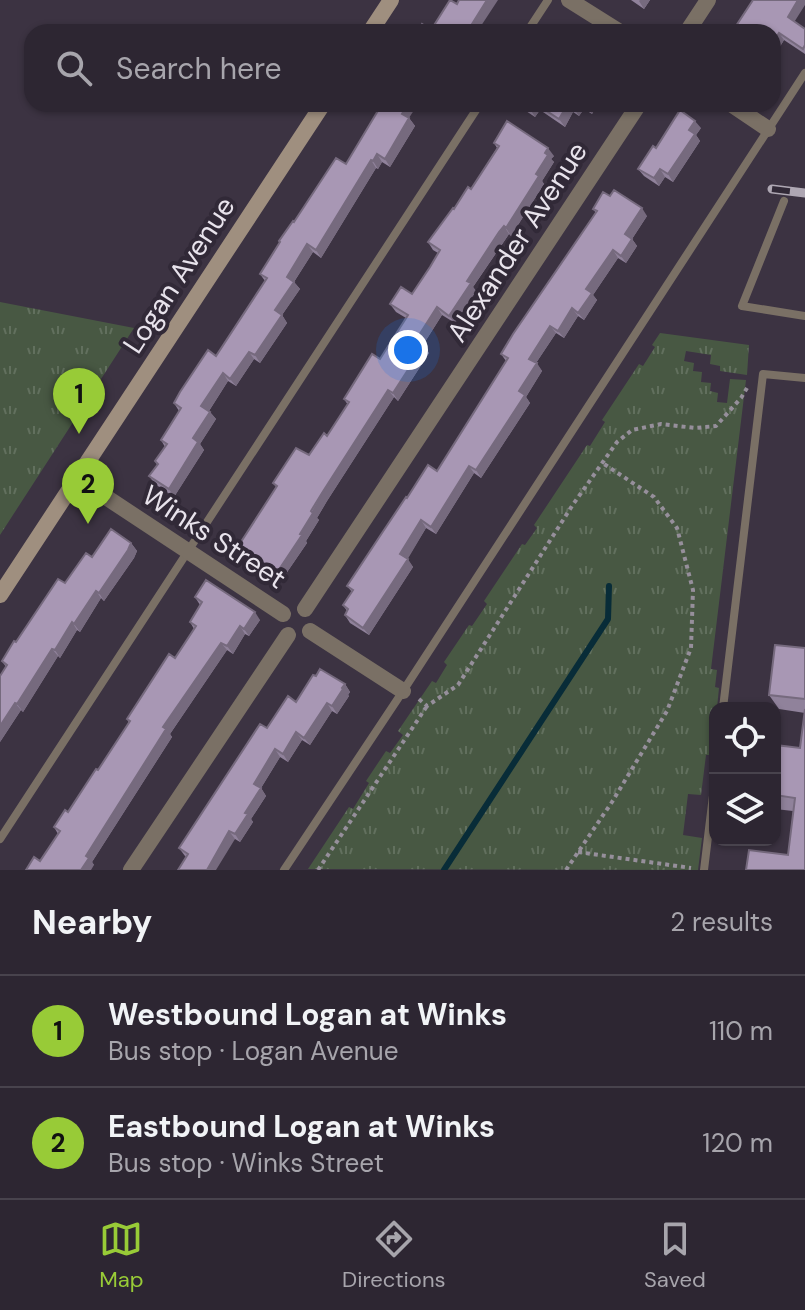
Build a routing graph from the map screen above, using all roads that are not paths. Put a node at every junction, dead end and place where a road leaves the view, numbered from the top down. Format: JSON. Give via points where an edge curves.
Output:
{"nodes":[{"id":1,"x":391,"y":0,"type":"edge"},
{"id":2,"x":548,"y":0,"type":"edge"},
{"id":3,"x":569,"y":0,"type":"edge"},
{"id":4,"x":708,"y":0,"type":"edge"},
{"id":5,"x":375,"y":24,"type":"edge"},
{"id":6,"x":532,"y":24,"type":"edge"},
{"id":7,"x":607,"y":24,"type":"edge"},
{"id":8,"x":692,"y":24,"type":"edge"},
{"id":9,"x":805,"y":73,"type":"edge"},
{"id":10,"x":781,"y":109,"type":"edge"},
{"id":11,"x":318,"y":112,"type":"edge"},
{"id":12,"x":475,"y":112,"type":"edge"},
{"id":13,"x":634,"y":112,"type":"edge"},
{"id":14,"x":743,"y":112,"type":"edge"},
{"id":15,"x":779,"y":112,"type":"edge"},
{"id":16,"x":768,"y":129,"type":"junction"},
{"id":17,"x":784,"y":201,"type":"dead end"},
{"id":18,"x":805,"y":316,"type":"edge"},
{"id":19,"x":805,"y":378,"type":"edge"},
{"id":20,"x":77,"y":478,"type":"junction"},
{"id":21,"x":188,"y":552,"type":"junction"},
{"id":22,"x":0,"y":595,"type":"edge"},
{"id":23,"x":305,"y":609,"type":"junction"},
{"id":24,"x":283,"y":614,"type":"junction"},
{"id":25,"x":310,"y":631,"type":"junction"},
{"id":26,"x":288,"y":635,"type":"junction"},
{"id":27,"x":403,"y":691,"type":"junction"},
{"id":28,"x":724,"y":702,"type":"edge"},
{"id":29,"x":709,"y":824,"type":"edge"},
{"id":30,"x":0,"y":839,"type":"edge"},
{"id":31,"x":131,"y":870,"type":"edge"},
{"id":32,"x":284,"y":870,"type":"edge"},
{"id":33,"x":703,"y":870,"type":"edge"}],
"edges":[{"from":1,"to":5,"type":"main road"},
{"from":2,"to":6,"type":"lane"},
{"from":3,"to":7,"type":"street"},
{"from":4,"to":8,"type":"street"},
{"from":9,"to":10,"type":"lane"},
{"from":11,"to":20,"type":"main road","name":"Logan Avenue"},
{"from":12,"to":21,"type":"lane"},
{"from":13,"to":23,"type":"street","name":"Alexander Avenue"},
{"from":14,"to":16,"type":"street"},
{"from":15,"to":16,"type":"lane"},
{"from":16,"to":27,"type":"lane"},
{"from":17,"to":18,"type":"lane","via":[[742,306]]},
{"from":19,"to":28,"type":"lane","via":[[763,374]]},
{"from":20,"to":21,"type":"street","name":"Winks Street"},
{"from":20,"to":22,"type":"main road","name":"Logan Avenue"},
{"from":21,"to":24,"type":"street","name":"Winks Street"},
{"from":21,"to":30,"type":"lane"},
{"from":23,"to":24,"type":"street","via":[[291,607]]},
{"from":23,"to":25,"type":"street","via":[[311,617]]},
{"from":24,"to":26,"type":"street","via":[[281,623]]},
{"from":25,"to":26,"type":"street","via":[[297,638]]},
{"from":25,"to":27,"type":"street"},
{"from":26,"to":31,"type":"street"},
{"from":27,"to":32,"type":"lane"},
{"from":29,"to":33,"type":"lane"}]}
